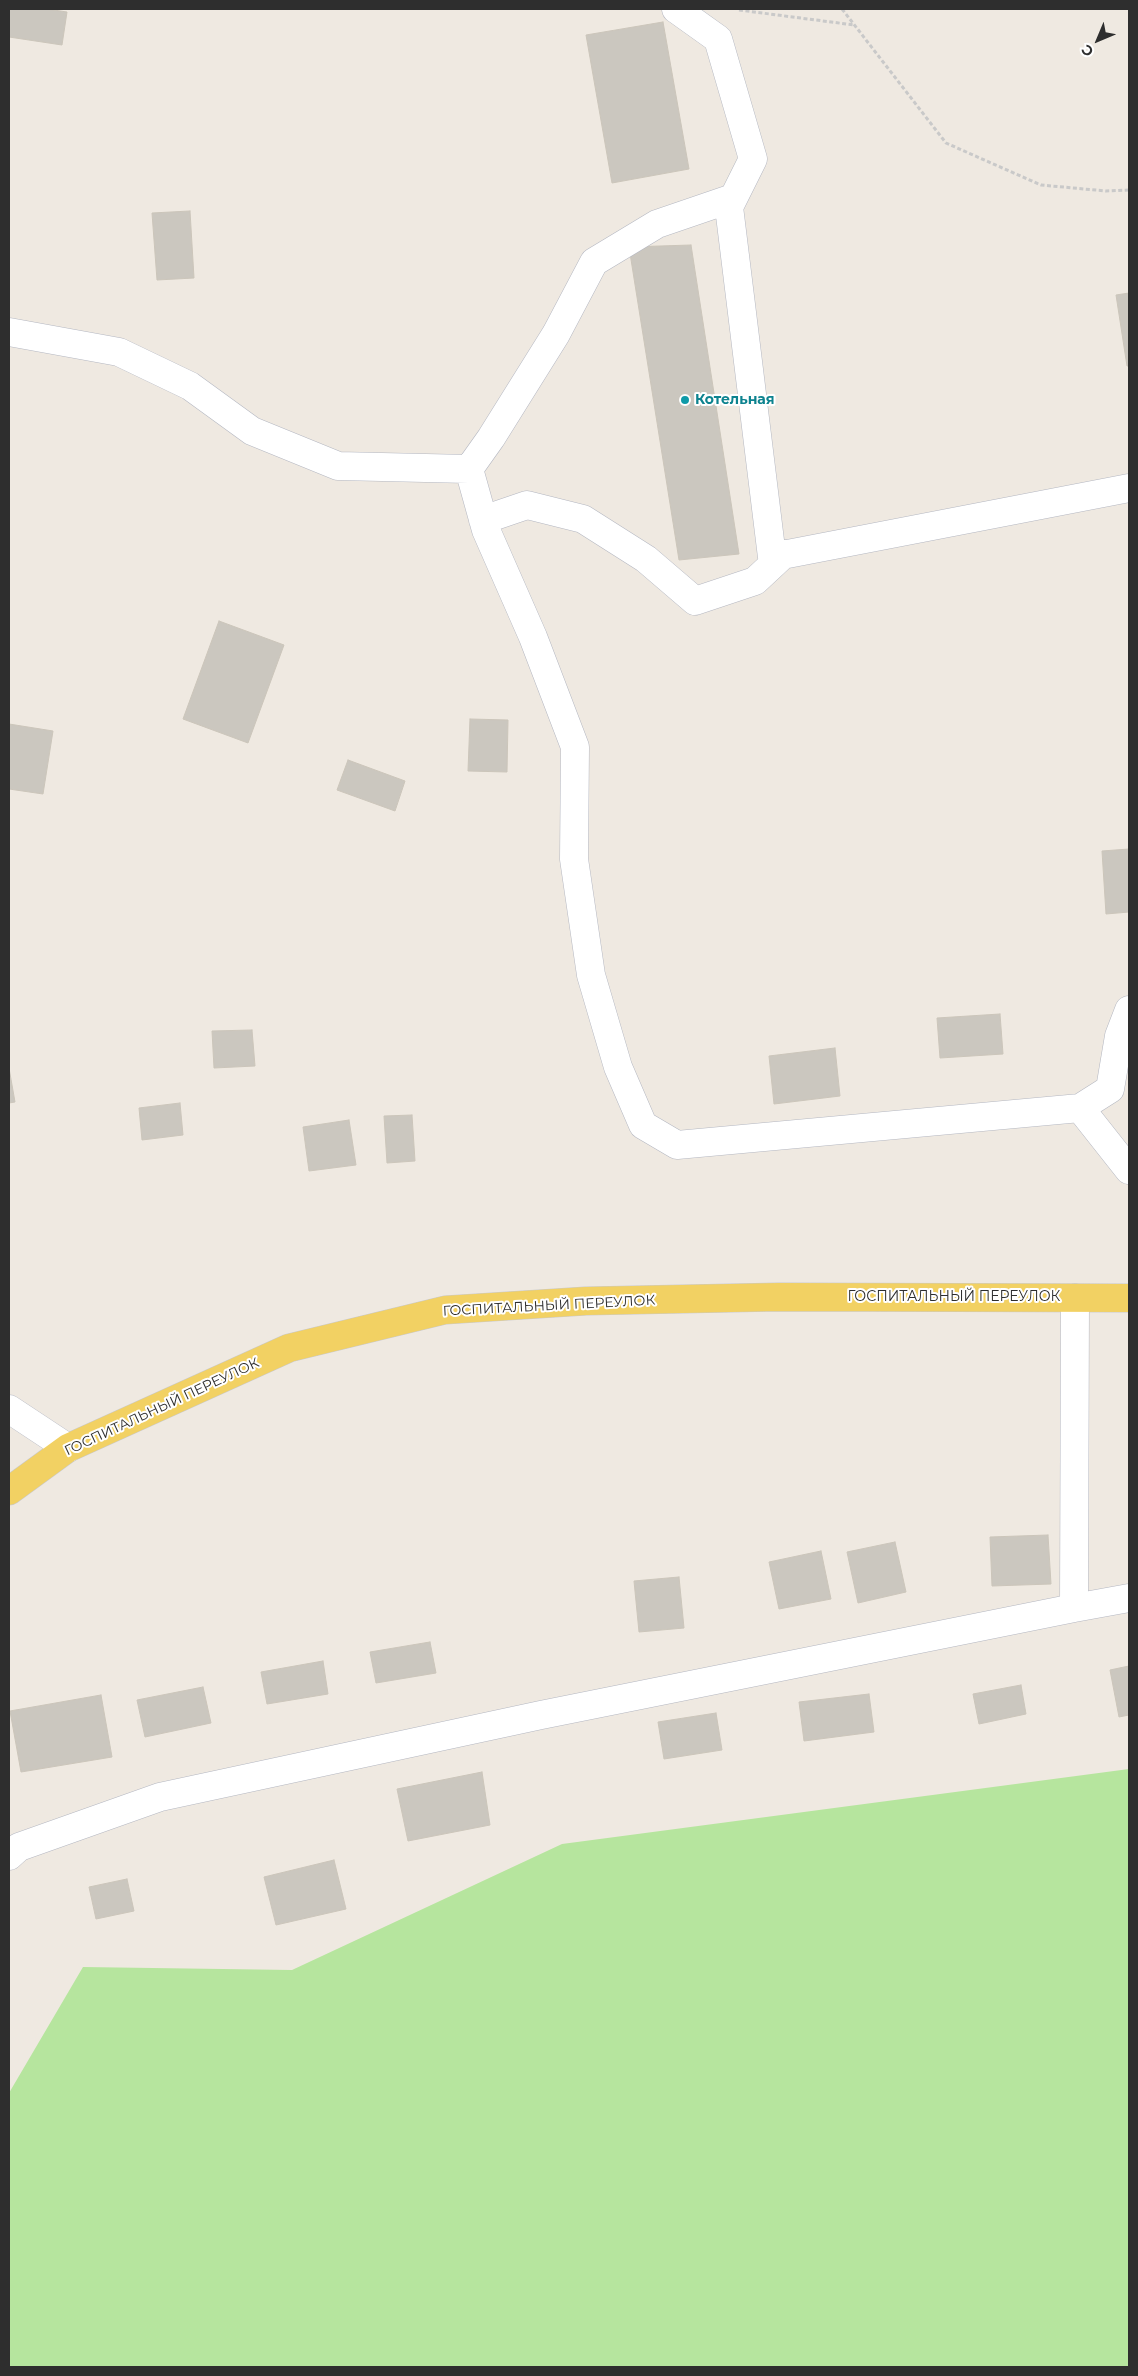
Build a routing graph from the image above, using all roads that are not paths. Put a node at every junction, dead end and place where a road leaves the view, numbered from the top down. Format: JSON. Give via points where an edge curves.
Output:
{"nodes":[{"id":1,"x":676,"y":9,"type":"edge"},
{"id":2,"x":733,"y":198,"type":"junction"},
{"id":3,"x":9,"y":332,"type":"edge"},
{"id":4,"x":469,"y":469,"type":"junction"},
{"id":5,"x":1129,"y":488,"type":"edge"},
{"id":6,"x":483,"y":520,"type":"junction"},
{"id":7,"x":784,"y":554,"type":"junction"},
{"id":8,"x":1129,"y":1010,"type":"edge"},
{"id":9,"x":1080,"y":1108,"type":"junction"},
{"id":10,"x":1129,"y":1170,"type":"edge"},
{"id":11,"x":1075,"y":1298,"type":"junction"},
{"id":12,"x":1129,"y":1298,"type":"edge"},
{"id":13,"x":9,"y":1409,"type":"edge"},
{"id":14,"x":68,"y":1448,"type":"junction"},
{"id":15,"x":9,"y":1491,"type":"edge"},
{"id":16,"x":1129,"y":1598,"type":"edge"},
{"id":17,"x":1074,"y":1608,"type":"junction"},
{"id":18,"x":14,"y":1852,"type":"edge"}],
"edges":[{"from":1,"to":2,"type":"street","via":[[718,39],[754,159]]},
{"from":2,"to":4,"type":"street","via":[[656,224],[594,262],[556,334]]},
{"from":2,"to":7,"type":"street","via":[[729,207],[772,557]]},
{"from":3,"to":4,"type":"street","via":[[119,352],[190,386],[252,431],[338,466]]},
{"from":4,"to":6,"type":"street"},
{"from":5,"to":7,"type":"street"},
{"from":6,"to":7,"type":"street","via":[[527,504],[583,519],[646,560],[695,601],[755,581]]},
{"from":6,"to":9,"type":"street","via":[[575,747],[574,859],[591,975],[618,1067],[642,1125],[677,1144]]},
{"from":8,"to":9,"type":"street","via":[[1119,1036],[1110,1089]]},
{"from":9,"to":10,"type":"street"},
{"from":11,"to":12,"type":"main road","name":"ГОСПИТАЛЬНЫЙ ПЕРЕУЛОК"},
{"from":11,"to":14,"type":"main road","name":"ГОСПИТАЛЬНЫЙ ПЕРЕУЛОК","via":[[664,1299],[445,1310],[289,1348]]},
{"from":11,"to":17,"type":"street"},
{"from":13,"to":14,"type":"street"},
{"from":14,"to":15,"type":"main road","name":"ГОСПИТАЛЬНЫЙ ПЕРЕУЛОК"},
{"from":16,"to":17,"type":"street"},
{"from":17,"to":18,"type":"street","via":[[541,1715],[160,1797]]}]}
